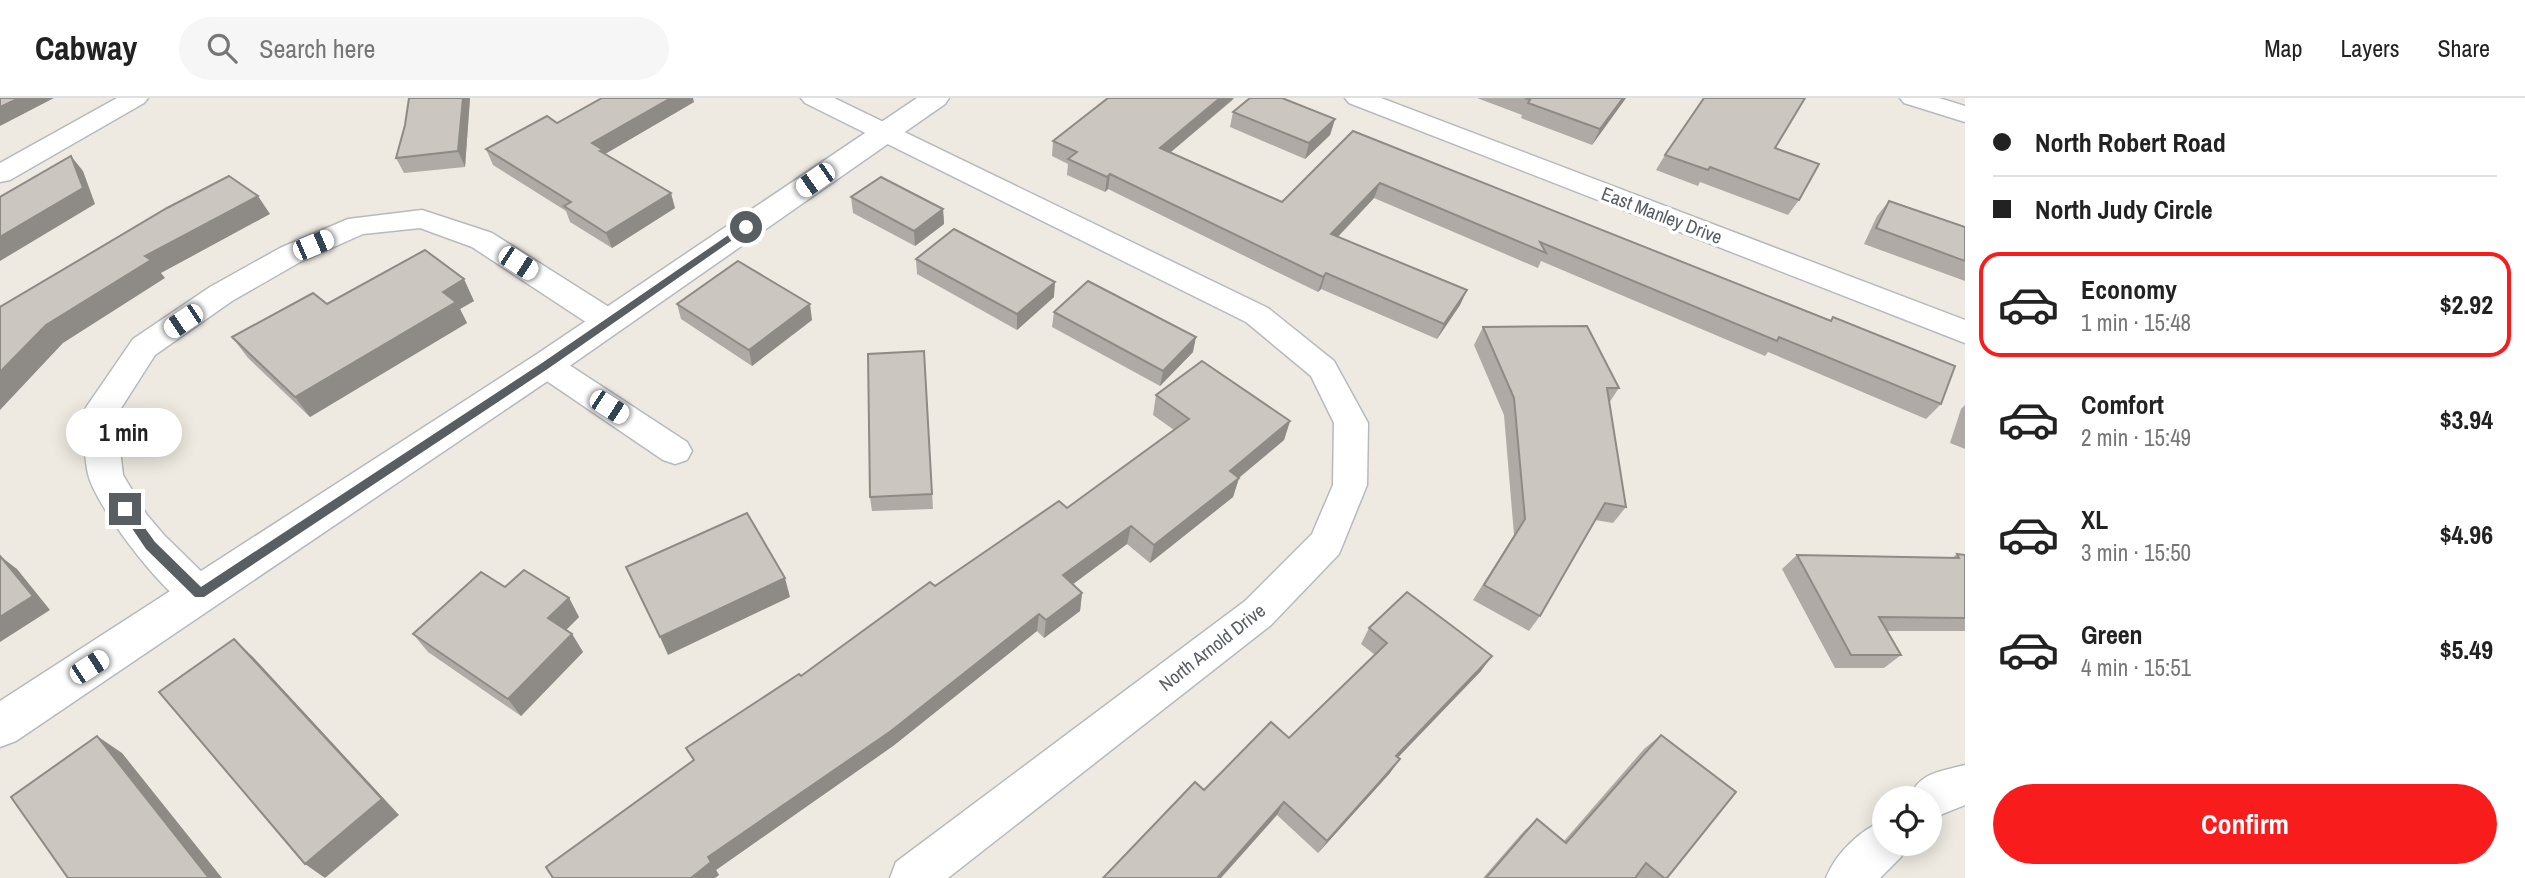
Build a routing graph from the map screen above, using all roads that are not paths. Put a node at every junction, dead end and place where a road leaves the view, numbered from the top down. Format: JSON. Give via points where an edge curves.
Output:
{"nodes":[{"id":1,"x":135,"y":98,"type":"edge"},
{"id":2,"x":814,"y":98,"type":"edge"},
{"id":3,"x":935,"y":98,"type":"edge"},
{"id":4,"x":1359,"y":98,"type":"edge"},
{"id":5,"x":1913,"y":98,"type":"edge"},
{"id":6,"x":1965,"y":114,"type":"edge"},
{"id":7,"x":884,"y":132,"type":"junction"},
{"id":8,"x":0,"y":174,"type":"edge"},
{"id":9,"x":609,"y":322,"type":"junction"},
{"id":10,"x":1965,"y":332,"type":"edge"},
{"id":11,"x":545,"y":365,"type":"junction"},
{"id":12,"x":675,"y":451,"type":"dead end"},
{"id":13,"x":200,"y":594,"type":"junction"},
{"id":14,"x":0,"y":726,"type":"edge"},
{"id":15,"x":1965,"y":785,"type":"edge"},
{"id":16,"x":1942,"y":791,"type":"edge"},
{"id":17,"x":1872,"y":855,"type":"edge"},
{"id":18,"x":912,"y":878,"type":"edge"},
{"id":19,"x":1848,"y":878,"type":"edge"}],
"edges":[{"from":1,"to":8,"type":"street"},
{"from":2,"to":7,"type":"street","name":"North Arnold Drive"},
{"from":3,"to":7,"type":"main road"},
{"from":4,"to":10,"type":"street","name":"East Manley Drive"},
{"from":5,"to":6,"type":"street"},
{"from":7,"to":9,"type":"main road"},
{"from":7,"to":18,"type":"street","name":"North Arnold Drive","via":[[1257,315],[1323,369],[1351,423],[1350,485],[1326,543],[1258,613]]},
{"from":9,"to":11,"type":"main road"},
{"from":9,"to":13,"type":"street","via":[[482,240],[422,219],[358,225],[290,255],[221,294],[144,347],[99,415],[106,476],[134,525]]},
{"from":11,"to":12,"type":"street"},
{"from":11,"to":13,"type":"main road"},
{"from":13,"to":14,"type":"main road"},
{"from":15,"to":16,"type":"street"},
{"from":17,"to":19,"type":"street"}]}
